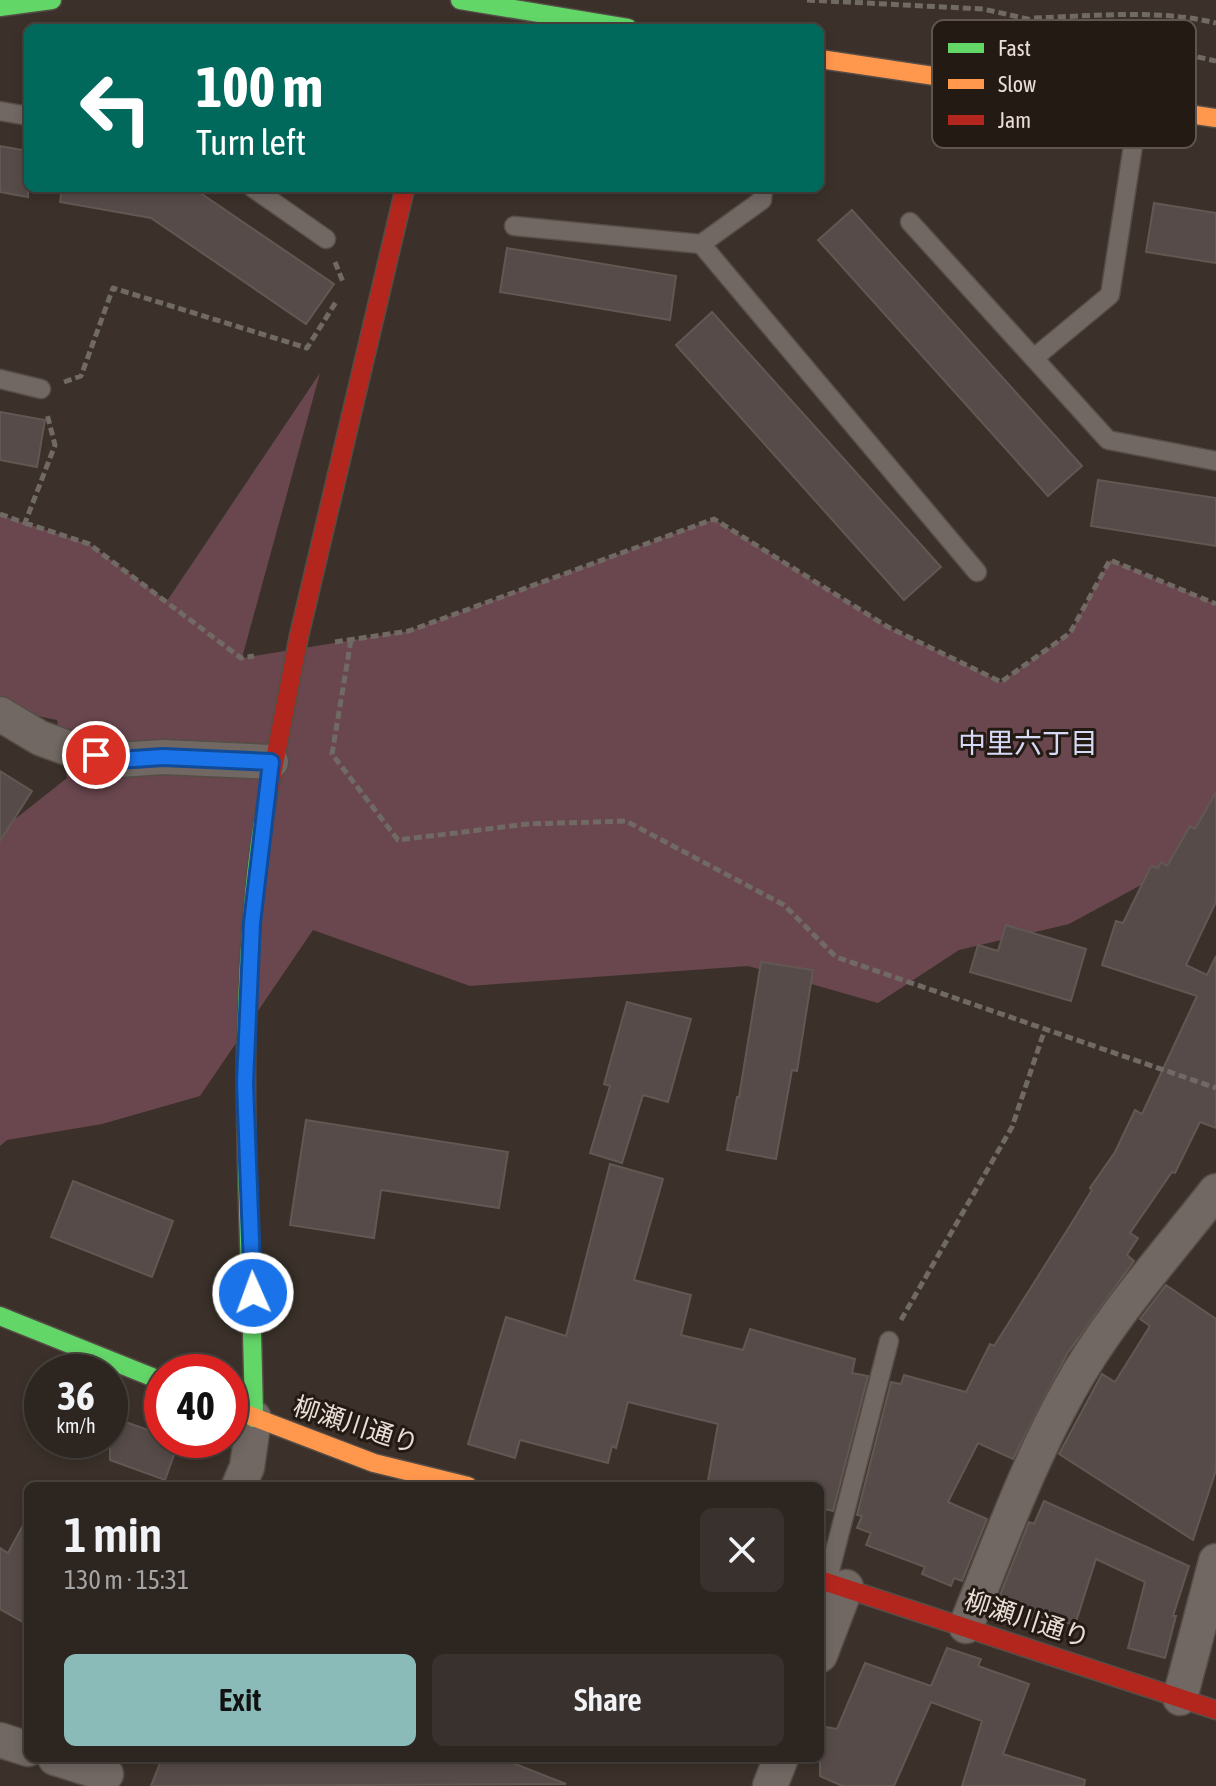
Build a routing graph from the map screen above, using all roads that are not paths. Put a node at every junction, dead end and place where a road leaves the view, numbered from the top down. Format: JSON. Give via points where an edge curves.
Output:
{"nodes":[{"id":1,"x":52,"y":0,"type":"edge"},
{"id":2,"x":460,"y":0,"type":"edge"},
{"id":3,"x":0,"y":7,"type":"edge"},
{"id":4,"x":604,"y":24,"type":"edge"},
{"id":5,"x":824,"y":60,"type":"edge"},
{"id":6,"x":932,"y":76,"type":"edge"},
{"id":7,"x":0,"y":111,"type":"edge"},
{"id":8,"x":24,"y":115,"type":"edge"},
{"id":9,"x":1196,"y":115,"type":"edge"},
{"id":10,"x":1216,"y":118,"type":"edge"},
{"id":11,"x":1133,"y":148,"type":"edge"},
{"id":12,"x":259,"y":192,"type":"edge"},
{"id":13,"x":404,"y":192,"type":"edge"},
{"id":14,"x":763,"y":192,"type":"edge"},
{"id":15,"x":910,"y":222,"type":"dead end"},
{"id":16,"x":514,"y":226,"type":"dead end"},
{"id":17,"x":326,"y":239,"type":"road end"},
{"id":18,"x":701,"y":244,"type":"junction"},
{"id":19,"x":1034,"y":358,"type":"junction"},
{"id":20,"x":0,"y":379,"type":"edge"},
{"id":21,"x":41,"y":389,"type":"road end"},
{"id":22,"x":1216,"y":461,"type":"edge"},
{"id":23,"x":977,"y":572,"type":"dead end"},
{"id":24,"x":0,"y":714,"type":"edge"},
{"id":25,"x":271,"y":762,"type":"junction"},
{"id":26,"x":1216,"y":1191,"type":"edge"},
{"id":27,"x":0,"y":1316,"type":"edge"},
{"id":28,"x":889,"y":1341,"type":"road end"},
{"id":29,"x":243,"y":1354,"type":"edge"},
{"id":30,"x":144,"y":1374,"type":"edge"},
{"id":31,"x":248,"y":1415,"type":"edge"},
{"id":32,"x":246,"y":1458,"type":"edge"},
{"id":33,"x":241,"y":1482,"type":"edge"},
{"id":34,"x":452,"y":1482,"type":"edge"},
{"id":35,"x":1216,"y":1561,"type":"edge"},
{"id":36,"x":831,"y":1583,"type":"edge"},
{"id":37,"x":966,"y":1626,"type":"junction"},
{"id":38,"x":824,"y":1629,"type":"edge"},
{"id":39,"x":1180,"y":1698,"type":"junction"},
{"id":40,"x":1216,"y":1710,"type":"edge"},
{"id":41,"x":0,"y":1740,"type":"edge"},
{"id":42,"x":24,"y":1748,"type":"edge"},
{"id":43,"x":69,"y":1762,"type":"edge"},
{"id":44,"x":779,"y":1762,"type":"edge"},
{"id":45,"x":107,"y":1773,"type":"edge"},
{"id":46,"x":770,"y":1786,"type":"edge"}],
"edges":[{"from":1,"to":3,"type":"street"},
{"from":2,"to":4,"type":"street"},
{"from":5,"to":6,"type":"street"},
{"from":7,"to":8,"type":"lane"},
{"from":9,"to":10,"type":"street"},
{"from":11,"to":19,"type":"lane","via":[[1110,295]]},
{"from":12,"to":17,"type":"lane"},
{"from":13,"to":25,"type":"street"},
{"from":14,"to":18,"type":"lane","via":[[762,200]]},
{"from":15,"to":19,"type":"lane"},
{"from":16,"to":18,"type":"lane"},
{"from":18,"to":23,"type":"lane"},
{"from":19,"to":22,"type":"lane","via":[[1108,440]]},
{"from":20,"to":21,"type":"lane"},
{"from":24,"to":25,"type":"street","via":[[40,738],[119,760]]},
{"from":25,"to":29,"type":"street","via":[[252,923]]},
{"from":26,"to":37,"type":"street","via":[[1142,1282],[1068,1390]]},
{"from":27,"to":30,"type":"street"},
{"from":28,"to":36,"type":"lane"},
{"from":31,"to":34,"type":"street","name":"柳瀬川通り","via":[[374,1463]]},
{"from":32,"to":33,"type":"street"},
{"from":35,"to":39,"type":"street"},
{"from":36,"to":37,"type":"street","name":"柳瀬川通り"},
{"from":36,"to":38,"type":"street"},
{"from":37,"to":39,"type":"street","name":"柳瀬川通り"},
{"from":39,"to":40,"type":"street","name":"柳瀬川通り"},
{"from":41,"to":42,"type":"street"},
{"from":43,"to":45,"type":"street"},
{"from":44,"to":46,"type":"street"}]}
